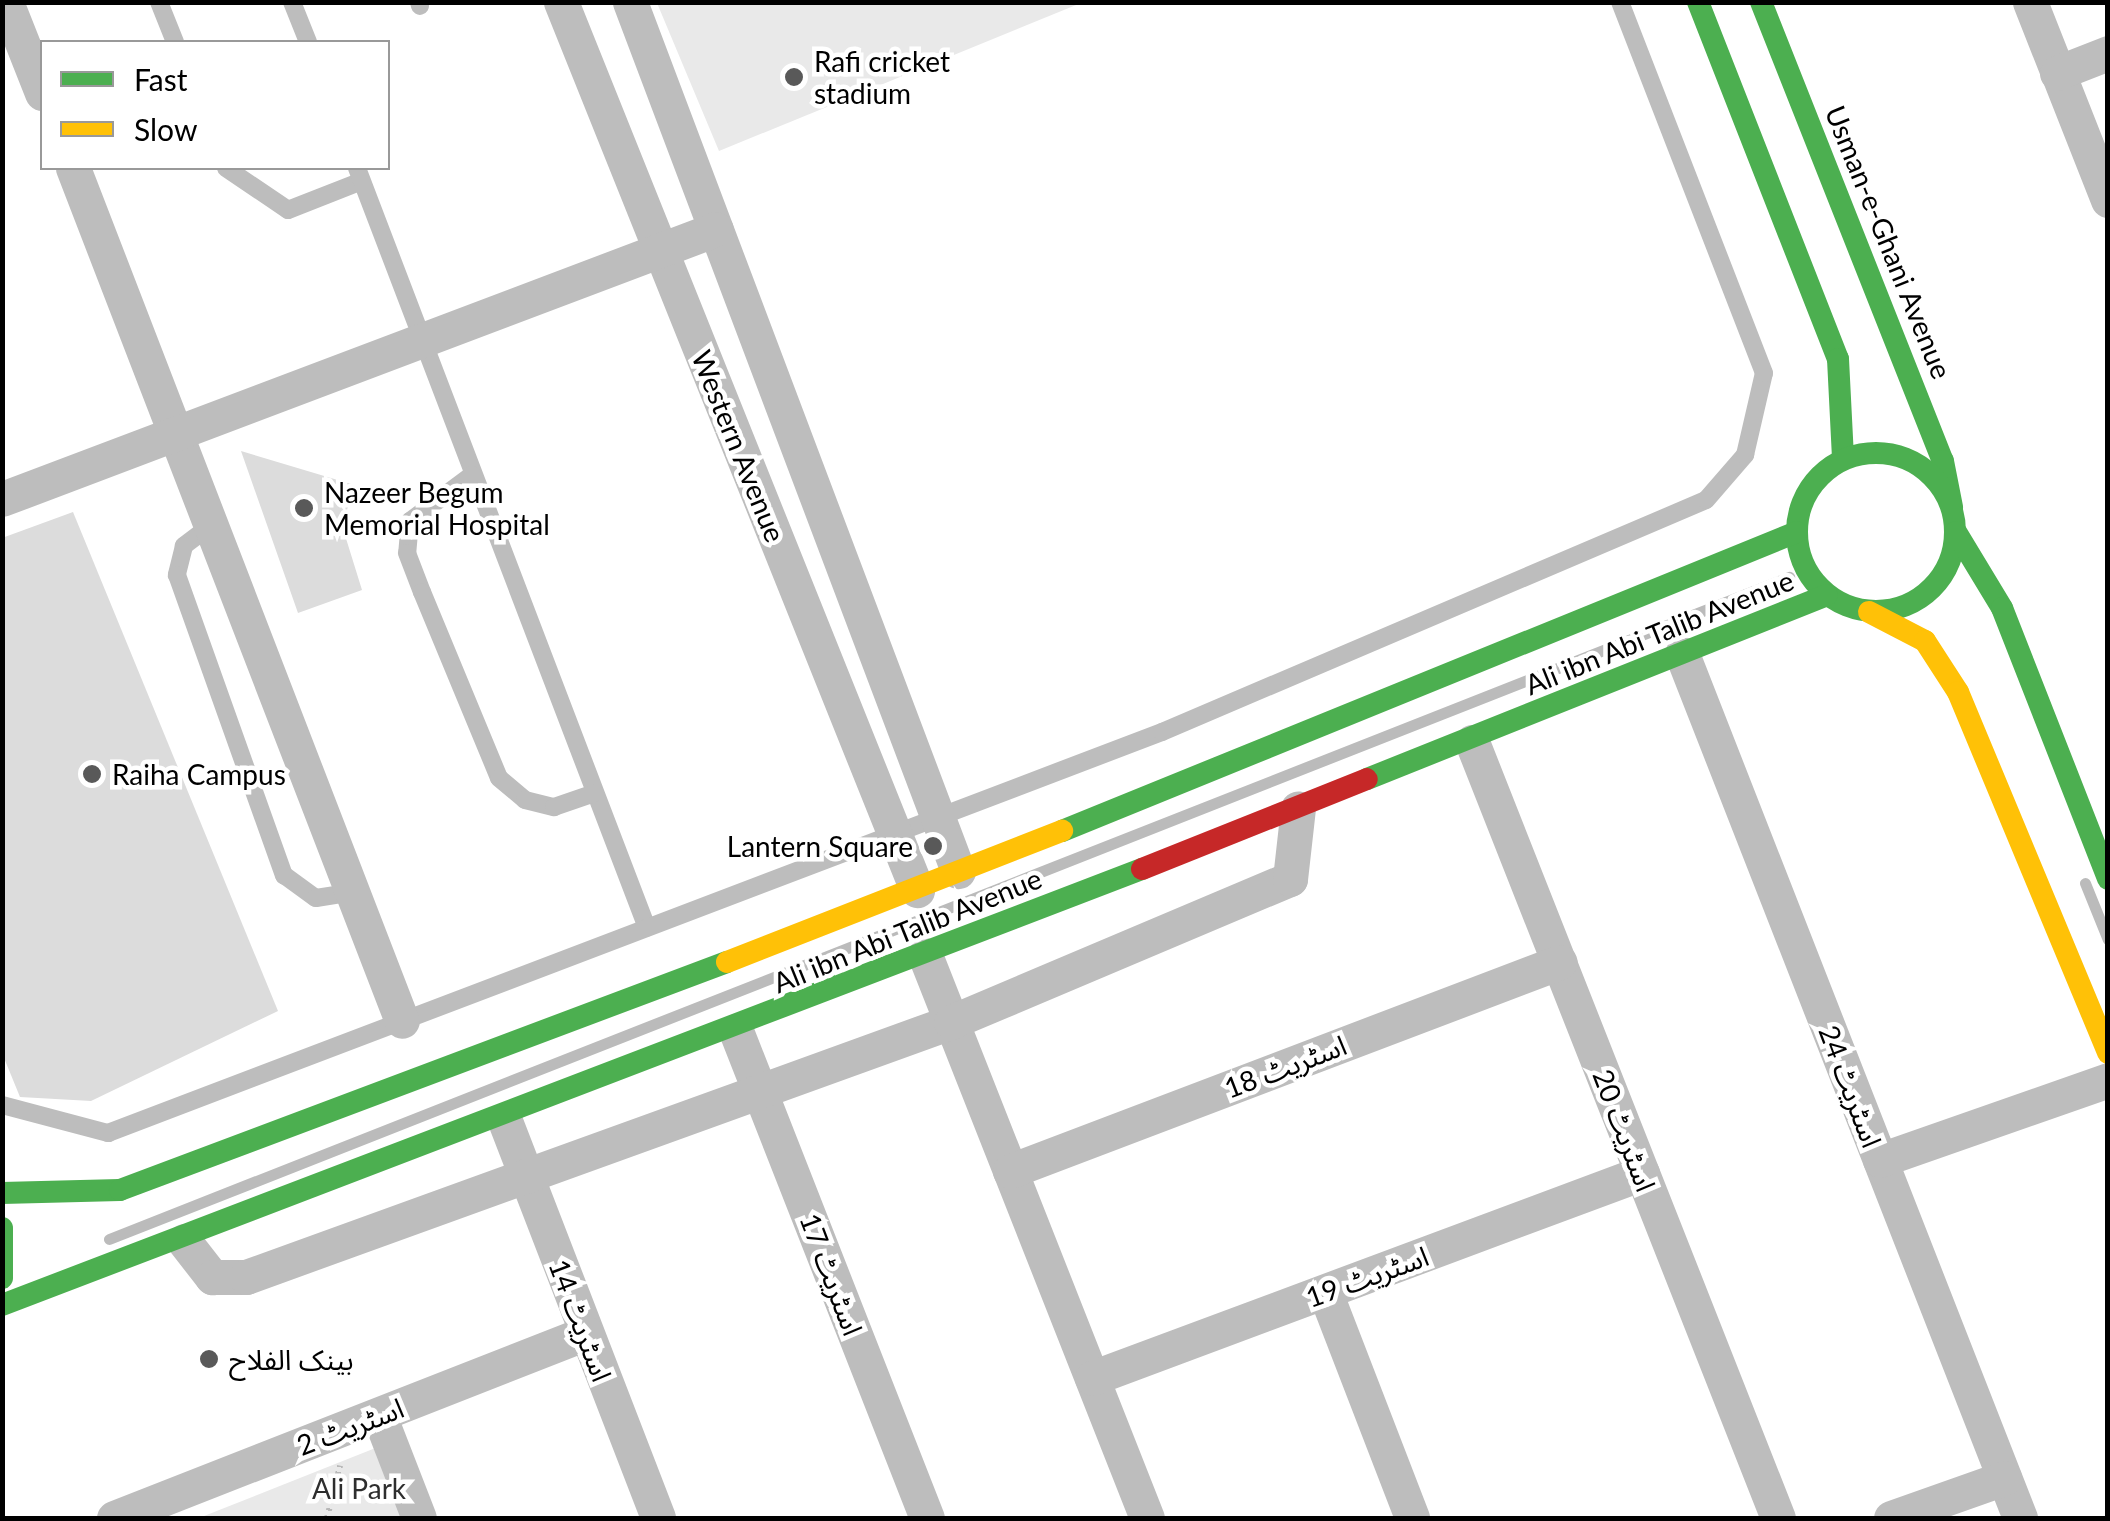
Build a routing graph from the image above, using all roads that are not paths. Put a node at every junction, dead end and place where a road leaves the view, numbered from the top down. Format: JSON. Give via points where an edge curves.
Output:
{"nodes":[{"id":1,"x":6,"y":2,"type":"edge"},
{"id":2,"x":159,"y":2,"type":"edge"},
{"id":3,"x":292,"y":2,"type":"edge"},
{"id":4,"x":561,"y":2,"type":"edge"},
{"id":5,"x":630,"y":2,"type":"edge"},
{"id":6,"x":1620,"y":2,"type":"edge"},
{"id":7,"x":1698,"y":2,"type":"edge"},
{"id":8,"x":1761,"y":2,"type":"edge"},
{"id":9,"x":2030,"y":2,"type":"edge"},
{"id":10,"x":174,"y":40,"type":"edge"},
{"id":11,"x":307,"y":40,"type":"edge"},
{"id":12,"x":2108,"y":54,"type":"edge"},
{"id":13,"x":2057,"y":74,"type":"junction"},
{"id":14,"x":40,"y":88,"type":"edge"},
{"id":15,"x":73,"y":170,"type":"edge"},
{"id":16,"x":229,"y":170,"type":"edge"},
{"id":17,"x":360,"y":174,"type":"edge"},
{"id":18,"x":2108,"y":200,"type":"edge"},
{"id":19,"x":716,"y":229,"type":"junction"},
{"id":20,"x":660,"y":249,"type":"junction"},
{"id":21,"x":419,"y":340,"type":"junction"},
{"id":22,"x":180,"y":432,"type":"junction"},
{"id":23,"x":1843,"y":460,"type":"junction"},
{"id":24,"x":472,"y":475,"type":"junction"},
{"id":25,"x":2,"y":499,"type":"edge"},
{"id":26,"x":1952,"y":507,"type":"junction"},
{"id":27,"x":214,"y":522,"type":"junction"},
{"id":28,"x":1796,"y":532,"type":"junction"},
{"id":29,"x":1956,"y":532,"type":"junction"},
{"id":30,"x":1827,"y":595,"type":"junction"},
{"id":31,"x":1869,"y":612,"type":"junction"},
{"id":32,"x":1682,"y":654,"type":"junction"},
{"id":33,"x":1472,"y":742,"type":"junction"},
{"id":34,"x":595,"y":793,"type":"junction"},
{"id":35,"x":1298,"y":808,"type":"junction"},
{"id":36,"x":937,"y":818,"type":"junction"},
{"id":37,"x":894,"y":834,"type":"junction"},
{"id":38,"x":958,"y":871,"type":"junction"},
{"id":39,"x":2108,"y":878,"type":"edge"},
{"id":40,"x":916,"y":890,"type":"junction"},
{"id":41,"x":354,"y":892,"type":"junction"},
{"id":42,"x":647,"y":928,"type":"junction"},
{"id":43,"x":925,"y":955,"type":"junction"},
{"id":44,"x":1560,"y":962,"type":"junction"},
{"id":45,"x":402,"y":1021,"type":"junction"},
{"id":46,"x":952,"y":1022,"type":"junction"},
{"id":47,"x":736,"y":1031,"type":"junction"},
{"id":48,"x":2108,"y":1053,"type":"edge"},
{"id":49,"x":2108,"y":1080,"type":"edge"},
{"id":50,"x":759,"y":1086,"type":"junction"},
{"id":51,"x":2,"y":1104,"type":"edge"},
{"id":52,"x":505,"y":1121,"type":"junction"},
{"id":53,"x":1880,"y":1160,"type":"junction"},
{"id":54,"x":1010,"y":1171,"type":"junction"},
{"id":55,"x":1642,"y":1174,"type":"junction"},
{"id":56,"x":527,"y":1182,"type":"junction"},
{"id":57,"x":2,"y":1193,"type":"edge"},
{"id":58,"x":2,"y":1228,"type":"edge"},
{"id":59,"x":184,"y":1241,"type":"junction"},
{"id":60,"x":2,"y":1278,"type":"edge"},
{"id":61,"x":1325,"y":1292,"type":"junction"},
{"id":62,"x":2,"y":1305,"type":"edge"},
{"id":63,"x":586,"y":1334,"type":"junction"},
{"id":64,"x":1092,"y":1378,"type":"junction"},
{"id":65,"x":364,"y":1421,"type":"junction"},
{"id":66,"x":2004,"y":1478,"type":"junction"},
{"id":67,"x":114,"y":1518,"type":"edge"},
{"id":68,"x":418,"y":1518,"type":"edge"},
{"id":69,"x":658,"y":1518,"type":"edge"},
{"id":70,"x":927,"y":1518,"type":"edge"},
{"id":71,"x":1148,"y":1518,"type":"edge"},
{"id":72,"x":1412,"y":1518,"type":"edge"},
{"id":73,"x":1778,"y":1518,"type":"edge"},
{"id":74,"x":1890,"y":1518,"type":"edge"},
{"id":75,"x":2020,"y":1518,"type":"edge"}],
"edges":[{"from":1,"to":14,"type":"street"},
{"from":2,"to":10,"type":"lane"},
{"from":3,"to":11,"type":"lane"},
{"from":4,"to":20,"type":"street","name":"Western Avenue"},
{"from":5,"to":19,"type":"street","name":"Western Avenue"},
{"from":6,"to":36,"type":"lane","via":[[1764,373],[1745,456],[1706,500]]},
{"from":7,"to":23,"type":"main road","via":[[1838,359]]},
{"from":8,"to":26,"type":"main road","name":"Usman-e-Ghani Avenue","via":[[1943,460]]},
{"from":9,"to":13,"type":"street"},
{"from":12,"to":13,"type":"street"},
{"from":13,"to":18,"type":"street"},
{"from":15,"to":22,"type":"street"},
{"from":16,"to":17,"type":"lane","via":[[288,210]]},
{"from":17,"to":21,"type":"lane"},
{"from":19,"to":20,"type":"street"},
{"from":19,"to":36,"type":"street","name":"Western Avenue"},
{"from":20,"to":21,"type":"street"},
{"from":20,"to":37,"type":"street","name":"Western Avenue"},
{"from":21,"to":22,"type":"street"},
{"from":21,"to":24,"type":"lane"},
{"from":22,"to":25,"type":"street"},
{"from":22,"to":27,"type":"street"},
{"from":23,"to":26,"type":"main road","via":[[1896,454],[1920,465]]},
{"from":23,"to":28,"type":"main road","via":[[1809,489]]},
{"from":24,"to":34,"type":"lane"},
{"from":24,"to":34,"type":"lane","via":[[410,521],[407,553],[422,592],[498,778],[525,800],[554,807]]},
{"from":26,"to":29,"type":"main road"},
{"from":27,"to":41,"type":"street"},
{"from":27,"to":41,"type":"lane","via":[[184,546],[178,574],[284,875],[316,898]]},
{"from":28,"to":30,"type":"main road","via":[[1805,567]]},
{"from":28,"to":38,"type":"main road","name":"Ali ibn Abi Talib Avenue"},
{"from":29,"to":31,"type":"main road","via":[[1939,582],[1919,600]]},
{"from":29,"to":39,"type":"main road","via":[[2002,608]]},
{"from":30,"to":31,"type":"main road"},
{"from":30,"to":32,"type":"main road","name":"Ali ibn Abi Talib Avenue"},
{"from":31,"to":48,"type":"main road","via":[[1925,640],[1958,692]]},
{"from":32,"to":33,"type":"main road","name":"Ali ibn Abi Talib Avenue"},
{"from":32,"to":53,"type":"street","name":"اسٹریٹ 24"},
{"from":33,"to":35,"type":"main road","name":"Ali ibn Abi Talib Avenue"},
{"from":33,"to":44,"type":"street","name":"اسٹریٹ 20"},
{"from":34,"to":42,"type":"lane"},
{"from":35,"to":43,"type":"main road","name":"Ali ibn Abi Talib Avenue"},
{"from":35,"to":46,"type":"street","via":[[1290,879]]},
{"from":36,"to":37,"type":"lane"},
{"from":36,"to":38,"type":"street","name":"Western Avenue"},
{"from":37,"to":40,"type":"street","name":"Western Avenue"},
{"from":37,"to":42,"type":"lane"},
{"from":38,"to":40,"type":"main road","name":"Ali ibn Abi Talib Avenue"},
{"from":40,"to":57,"type":"main road","name":"Ali ibn Abi Talib Avenue","via":[[120,1190]]},
{"from":41,"to":45,"type":"street"},
{"from":42,"to":45,"type":"lane"},
{"from":43,"to":46,"type":"street"},
{"from":43,"to":47,"type":"main road","name":"Ali ibn Abi Talib Avenue"},
{"from":44,"to":54,"type":"street","name":"اسٹریٹ 18"},
{"from":44,"to":55,"type":"street","name":"اسٹریٹ 20"},
{"from":45,"to":51,"type":"lane","via":[[108,1133]]},
{"from":46,"to":50,"type":"street"},
{"from":46,"to":54,"type":"street"},
{"from":47,"to":50,"type":"street","name":"اسٹریٹ 17"},
{"from":47,"to":52,"type":"main road","name":"Ali ibn Abi Talib Avenue"},
{"from":49,"to":53,"type":"street"},
{"from":50,"to":56,"type":"street"},
{"from":50,"to":70,"type":"street","name":"اسٹریٹ 17"},
{"from":52,"to":56,"type":"street","name":"اسٹریٹ 14"},
{"from":52,"to":59,"type":"main road","name":"Ali ibn Abi Talib Avenue"},
{"from":53,"to":66,"type":"street","name":"اسٹریٹ 24"},
{"from":54,"to":64,"type":"street"},
{"from":55,"to":61,"type":"street","name":"اسٹریٹ 19"},
{"from":55,"to":73,"type":"street","name":"اسٹریٹ 20"},
{"from":56,"to":59,"type":"street","via":[[246,1277],[212,1277]]},
{"from":56,"to":63,"type":"street","name":"اسٹریٹ 14"},
{"from":58,"to":60,"type":"main road"},
{"from":59,"to":62,"type":"main road","name":"Ali ibn Abi Talib Avenue"},
{"from":61,"to":64,"type":"street","name":"اسٹریٹ 19"},
{"from":61,"to":72,"type":"street"},
{"from":63,"to":65,"type":"street","name":"اسٹریٹ 2"},
{"from":63,"to":69,"type":"street","name":"اسٹریٹ 14"},
{"from":64,"to":71,"type":"street"},
{"from":65,"to":67,"type":"street","name":"اسٹریٹ 2"},
{"from":65,"to":68,"type":"street"},
{"from":66,"to":74,"type":"street"},
{"from":66,"to":75,"type":"street","name":"اسٹریٹ 24"}]}
